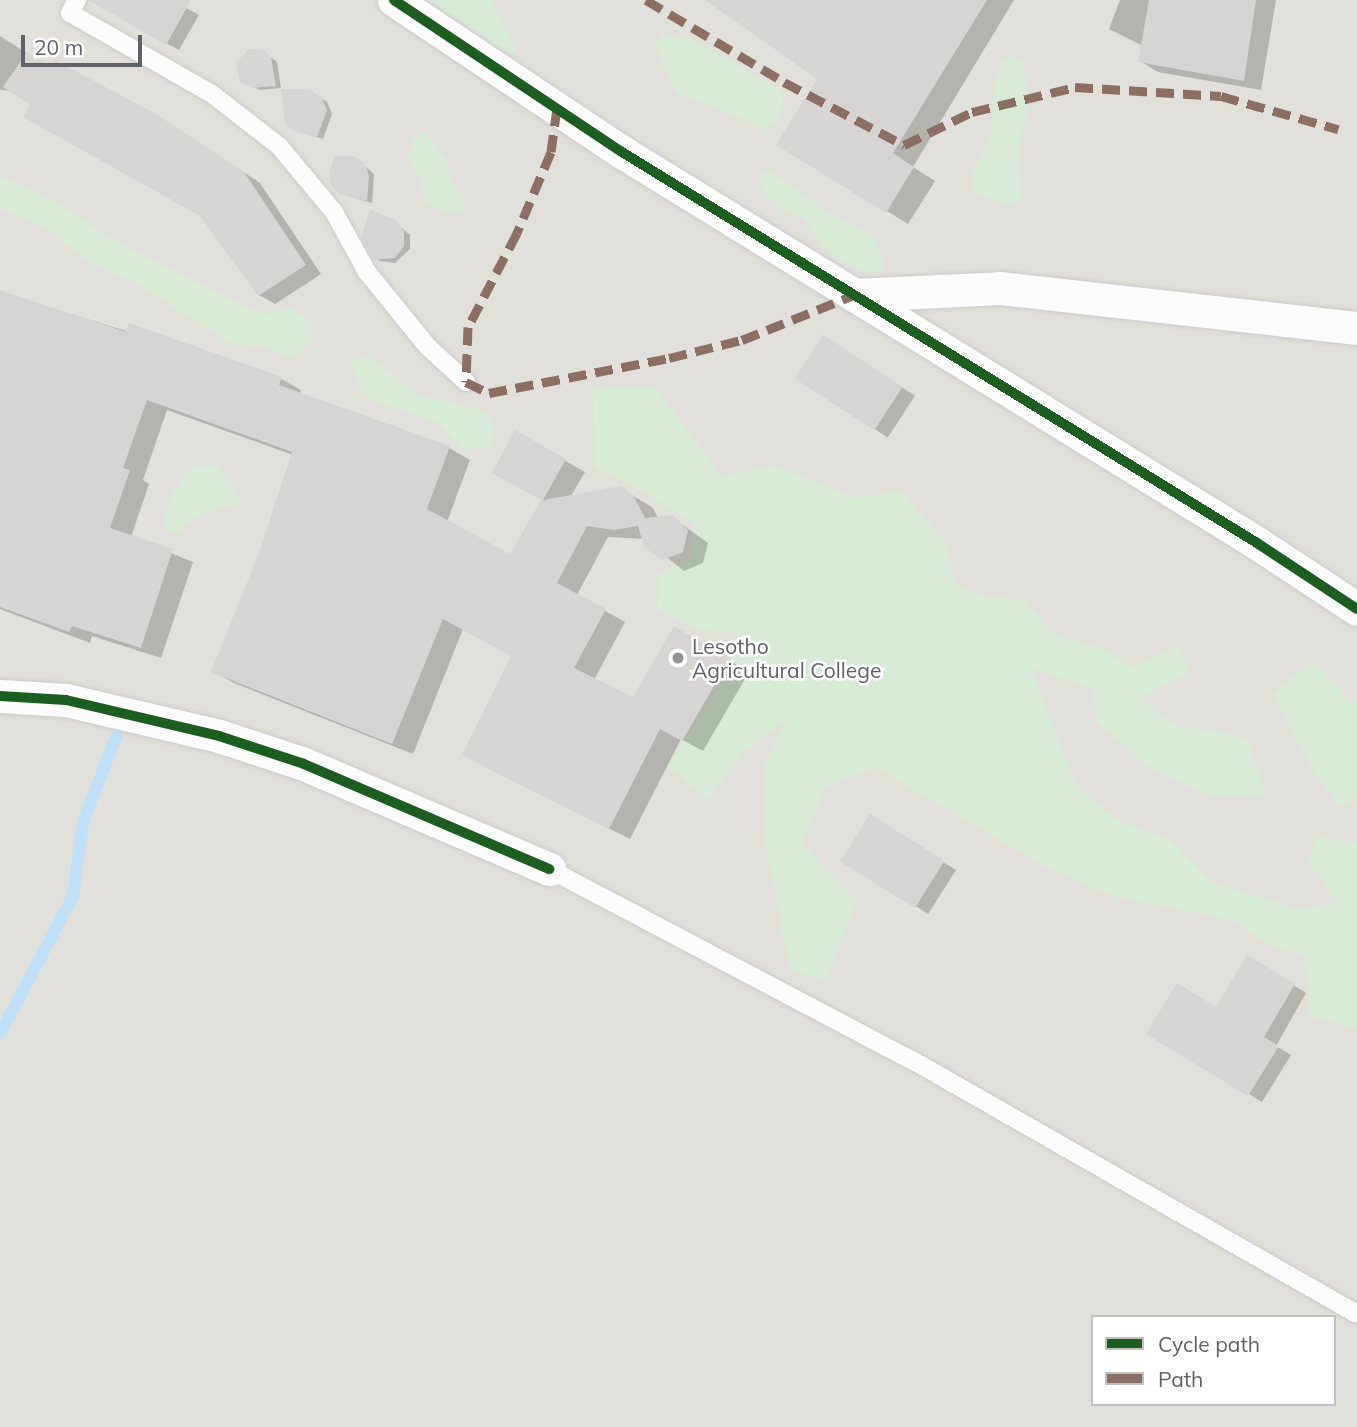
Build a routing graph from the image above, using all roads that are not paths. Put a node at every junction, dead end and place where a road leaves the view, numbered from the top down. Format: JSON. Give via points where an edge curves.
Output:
{"nodes":[{"id":1,"x":77,"y":0,"type":"edge"},
{"id":2,"x":394,"y":0,"type":"edge"},
{"id":3,"x":854,"y":295,"type":"junction"},
{"id":4,"x":1357,"y":328,"type":"edge"},
{"id":5,"x":466,"y":382,"type":"dead end"},
{"id":6,"x":1357,"y":609,"type":"edge"},
{"id":7,"x":0,"y":696,"type":"edge"},
{"id":8,"x":550,"y":869,"type":"joint"},
{"id":9,"x":1357,"y":1314,"type":"edge"}],
"edges":[{"from":1,"to":5,"type":"lane","via":[[70,13],[212,94],[279,146],[334,212],[367,272],[428,347]]},
{"from":2,"to":3,"type":"street","via":[[622,152]]},
{"from":3,"to":4,"type":"street","via":[[1000,288]]},
{"from":3,"to":6,"type":"street"},
{"from":7,"to":8,"type":"street","via":[[66,700],[219,736],[328,773]]},
{"from":8,"to":9,"type":"lane","via":[[912,1059]]}]}
